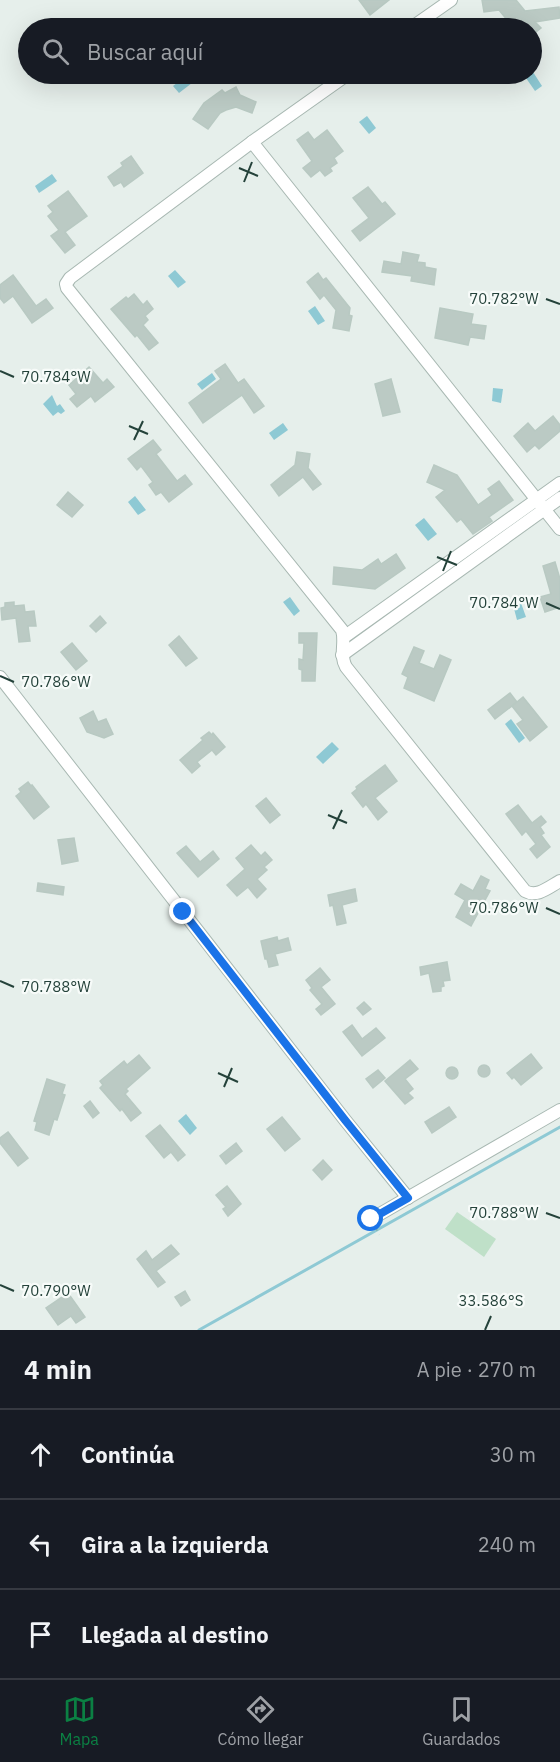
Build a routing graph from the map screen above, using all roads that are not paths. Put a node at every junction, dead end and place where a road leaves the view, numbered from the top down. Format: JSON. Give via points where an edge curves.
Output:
{"nodes":[{"id":1,"x":451,"y":0,"type":"edge"},
{"id":2,"x":425,"y":18,"type":"edge"},
{"id":3,"x":334,"y":84,"type":"edge"},
{"id":4,"x":252,"y":142,"type":"junction"},
{"id":5,"x":560,"y":483,"type":"edge"},
{"id":6,"x":560,"y":498,"type":"edge"},
{"id":7,"x":540,"y":504,"type":"junction"},
{"id":8,"x":560,"y":529,"type":"edge"},
{"id":9,"x":344,"y":637,"type":"junction"},
{"id":10,"x":342,"y":655,"type":"junction"},
{"id":11,"x":0,"y":677,"type":"edge"},
{"id":12,"x":560,"y":881,"type":"edge"},
{"id":13,"x":560,"y":1110,"type":"edge"},
{"id":14,"x":408,"y":1198,"type":"junction"},
{"id":15,"x":370,"y":1224,"type":"road end"}],
"edges":[{"from":1,"to":2,"type":"street"},
{"from":3,"to":4,"type":"street"},
{"from":4,"to":7,"type":"street"},
{"from":4,"to":9,"type":"street","via":[[66,284]]},
{"from":5,"to":7,"type":"street"},
{"from":6,"to":7,"type":"street"},
{"from":7,"to":8,"type":"street"},
{"from":7,"to":9,"type":"street"},
{"from":7,"to":10,"type":"street"},
{"from":9,"to":10,"type":"street"},
{"from":10,"to":12,"type":"street","via":[[346,668],[525,891],[539,893]]},
{"from":11,"to":14,"type":"street"},
{"from":13,"to":14,"type":"street"},
{"from":14,"to":15,"type":"street"}]}
